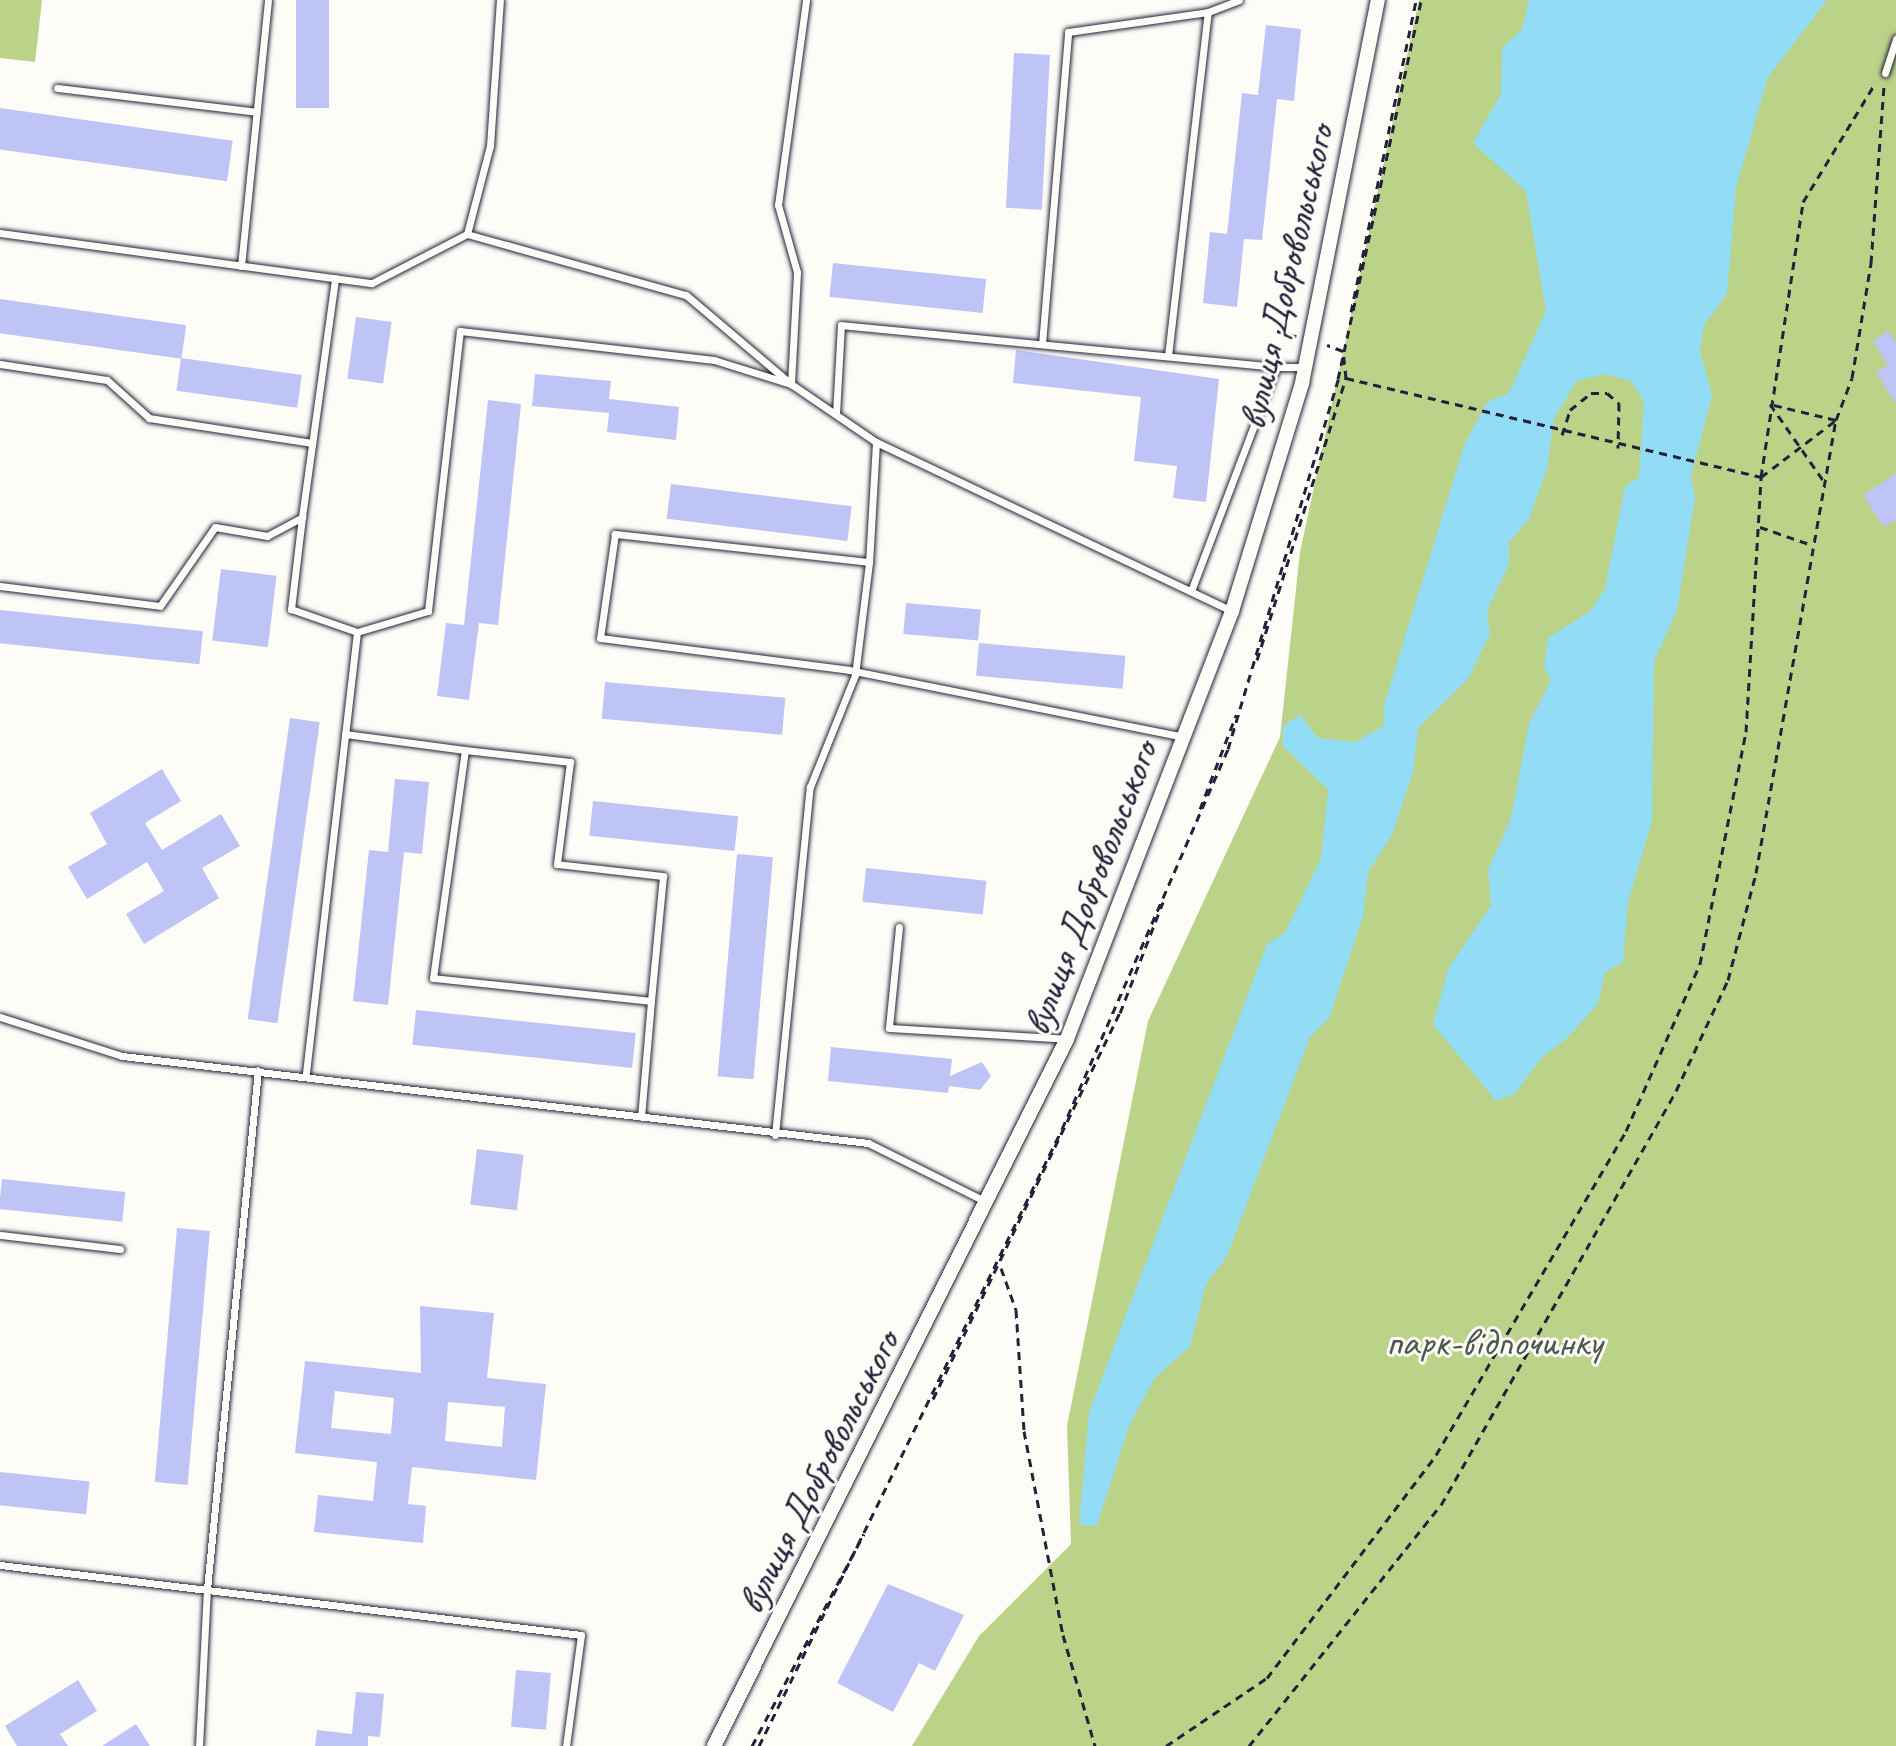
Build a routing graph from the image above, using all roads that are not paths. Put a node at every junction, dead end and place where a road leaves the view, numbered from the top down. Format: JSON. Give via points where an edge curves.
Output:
{"nodes":[{"id":1,"x":268,"y":0,"type":"edge"},
{"id":2,"x":500,"y":0,"type":"edge"},
{"id":3,"x":806,"y":0,"type":"edge"},
{"id":4,"x":1239,"y":0,"type":"edge"},
{"id":5,"x":1378,"y":0,"type":"edge"},
{"id":6,"x":1208,"y":12,"type":"junction"},
{"id":7,"x":1896,"y":39,"type":"edge"},
{"id":8,"x":1885,"y":73,"type":"road end"},
{"id":9,"x":57,"y":88,"type":"dead end"},
{"id":10,"x":257,"y":112,"type":"junction"},
{"id":11,"x":0,"y":233,"type":"edge"},
{"id":12,"x":467,"y":234,"type":"junction"},
{"id":13,"x":241,"y":266,"type":"junction"},
{"id":14,"x":335,"y":278,"type":"junction"},
{"id":15,"x":1042,"y":344,"type":"junction"},
{"id":16,"x":1168,"y":356,"type":"junction"},
{"id":17,"x":0,"y":364,"type":"edge"},
{"id":18,"x":1276,"y":367,"type":"junction"},
{"id":19,"x":1305,"y":367,"type":"junction"},
{"id":20,"x":791,"y":384,"type":"junction"},
{"id":21,"x":836,"y":414,"type":"junction"},
{"id":22,"x":876,"y":442,"type":"junction"},
{"id":23,"x":312,"y":443,"type":"junction"},
{"id":24,"x":302,"y":517,"type":"junction"},
{"id":25,"x":869,"y":562,"type":"junction"},
{"id":26,"x":0,"y":586,"type":"edge"},
{"id":27,"x":1191,"y":591,"type":"junction"},
{"id":28,"x":1232,"y":611,"type":"junction"},
{"id":29,"x":357,"y":632,"type":"junction"},
{"id":30,"x":855,"y":675,"type":"junction"},
{"id":31,"x":345,"y":734,"type":"junction"},
{"id":32,"x":1183,"y":737,"type":"junction"},
{"id":33,"x":465,"y":750,"type":"junction"},
{"id":34,"x":899,"y":927,"type":"dead end"},
{"id":35,"x":651,"y":1001,"type":"junction"},
{"id":36,"x":0,"y":1017,"type":"edge"},
{"id":37,"x":1067,"y":1039,"type":"junction"},
{"id":38,"x":258,"y":1070,"type":"junction"},
{"id":39,"x":306,"y":1073,"type":"junction"},
{"id":40,"x":641,"y":1117,"type":"junction"},
{"id":41,"x":775,"y":1135,"type":"junction"},
{"id":42,"x":991,"y":1204,"type":"junction"},
{"id":43,"x":0,"y":1235,"type":"edge"},
{"id":44,"x":120,"y":1249,"type":"dead end"},
{"id":45,"x":0,"y":1565,"type":"edge"},
{"id":46,"x":207,"y":1589,"type":"junction"},
{"id":47,"x":199,"y":1746,"type":"edge"},
{"id":48,"x":566,"y":1746,"type":"edge"},
{"id":49,"x":714,"y":1746,"type":"edge"}],
"edges":[{"from":1,"to":10,"type":"lane"},
{"from":2,"to":12,"type":"lane","via":[[490,146]]},
{"from":3,"to":20,"type":"lane","via":[[778,205],[797,272]]},
{"from":4,"to":6,"type":"lane"},
{"from":5,"to":19,"type":"street","name":"вулиця Добровольського"},
{"from":6,"to":15,"type":"lane","via":[[1068,32]]},
{"from":6,"to":16,"type":"lane"},
{"from":7,"to":8,"type":"lane"},
{"from":9,"to":10,"type":"lane"},
{"from":10,"to":13,"type":"lane"},
{"from":11,"to":13,"type":"lane"},
{"from":12,"to":14,"type":"lane","via":[[372,283]]},
{"from":12,"to":20,"type":"lane","via":[[686,295]]},
{"from":13,"to":14,"type":"lane"},
{"from":14,"to":23,"type":"lane"},
{"from":15,"to":16,"type":"lane"},
{"from":15,"to":21,"type":"lane","via":[[841,325]]},
{"from":16,"to":18,"type":"lane"},
{"from":17,"to":23,"type":"lane","via":[[107,380],[149,418]]},
{"from":18,"to":19,"type":"lane"},
{"from":18,"to":27,"type":"lane"},
{"from":19,"to":28,"type":"street","name":"вулиця Добровольського"},
{"from":20,"to":21,"type":"lane"},
{"from":20,"to":29,"type":"lane","via":[[714,360],[460,331],[428,611]]},
{"from":21,"to":22,"type":"lane"},
{"from":22,"to":25,"type":"lane"},
{"from":22,"to":27,"type":"lane"},
{"from":23,"to":24,"type":"lane"},
{"from":24,"to":26,"type":"lane","via":[[267,536],[215,527],[160,606]]},
{"from":24,"to":29,"type":"lane","via":[[291,609]]},
{"from":25,"to":30,"type":"lane"},
{"from":25,"to":30,"type":"lane","via":[[615,534],[600,638]]},
{"from":27,"to":28,"type":"lane"},
{"from":28,"to":32,"type":"street","name":"вулиця Добровольського"},
{"from":29,"to":31,"type":"lane"},
{"from":30,"to":32,"type":"lane"},
{"from":30,"to":41,"type":"lane","via":[[810,787]]},
{"from":31,"to":33,"type":"lane"},
{"from":31,"to":39,"type":"lane"},
{"from":32,"to":37,"type":"street","name":"вулиця Добровольського"},
{"from":33,"to":35,"type":"lane","via":[[570,762],[557,864],[663,876]]},
{"from":33,"to":35,"type":"lane","via":[[433,978]]},
{"from":34,"to":37,"type":"lane","via":[[889,1028]]},
{"from":35,"to":40,"type":"lane"},
{"from":36,"to":38,"type":"lane","via":[[122,1056]]},
{"from":37,"to":42,"type":"street","name":"вулиця Добровольського"},
{"from":38,"to":39,"type":"lane"},
{"from":38,"to":46,"type":"lane"},
{"from":39,"to":40,"type":"lane"},
{"from":40,"to":41,"type":"lane"},
{"from":41,"to":42,"type":"lane","via":[[868,1143]]},
{"from":42,"to":49,"type":"street","name":"вулиця Добровольського"},
{"from":43,"to":44,"type":"lane"},
{"from":45,"to":46,"type":"lane"},
{"from":46,"to":47,"type":"lane"},
{"from":46,"to":48,"type":"lane","via":[[581,1635]]}]}
